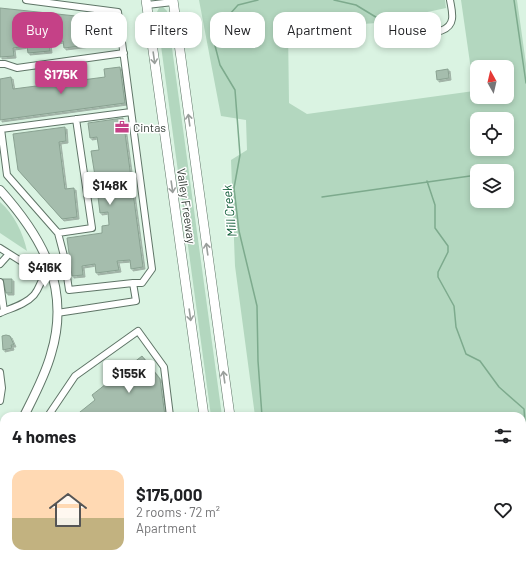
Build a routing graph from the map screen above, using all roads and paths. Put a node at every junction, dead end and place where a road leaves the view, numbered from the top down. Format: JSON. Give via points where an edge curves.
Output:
{"nodes":[{"id":1,"x":26,"y":0,"type":"edge"},
{"id":2,"x":450,"y":0,"type":"edge"},
{"id":3,"x":173,"y":1,"type":"edge"},
{"id":4,"x":147,"y":3,"type":"edge"},
{"id":5,"x":441,"y":30,"type":"edge"},
{"id":6,"x":124,"y":53,"type":"junction"},
{"id":7,"x":0,"y":64,"type":"edge"},
{"id":8,"x":132,"y":112,"type":"junction"},
{"id":9,"x":76,"y":119,"type":"junction"},
{"id":10,"x":1,"y":129,"type":"edge"},
{"id":11,"x":0,"y":190,"type":"edge"},
{"id":12,"x":58,"y":233,"type":"junction"},
{"id":13,"x":0,"y":248,"type":"edge"},
{"id":14,"x":8,"y":254,"type":"junction"},
{"id":15,"x":0,"y":264,"type":"edge"},
{"id":16,"x":51,"y":270,"type":"junction"},
{"id":17,"x":0,"y":282,"type":"edge"},
{"id":18,"x":133,"y":284,"type":"junction"},
{"id":19,"x":2,"y":312,"type":"edge"},
{"id":20,"x":57,"y":313,"type":"junction"},
{"id":21,"x":0,"y":372,"type":"edge"},
{"id":22,"x":0,"y":401,"type":"edge"},
{"id":23,"x":26,"y":412,"type":"edge"},
{"id":24,"x":51,"y":412,"type":"edge"},
{"id":25,"x":170,"y":412,"type":"edge"},
{"id":26,"x":203,"y":412,"type":"edge"},
{"id":27,"x":229,"y":412,"type":"edge"}],
"edges":[{"from":1,"to":6,"type":"lane","via":[[118,12]]},
{"from":2,"to":5,"type":"lane","via":[[452,20],[449,26]]},
{"from":3,"to":4,"type":"lane"},
{"from":27,"to":3,"type":"highway","name":"Valley Freeway","one_way":true},
{"from":4,"to":26,"type":"highway","name":"Valley Freeway","one_way":true},
{"from":6,"to":7,"type":"lane","via":[[16,68]]},
{"from":6,"to":8,"type":"lane"},
{"from":8,"to":9,"type":"lane"},
{"from":8,"to":18,"type":"lane","via":[[152,269],[142,282]]},
{"from":9,"to":10,"type":"lane"},
{"from":9,"to":12,"type":"lane","via":[[92,228]]},
{"from":10,"to":12,"type":"lane","via":[[7,175]]},
{"from":11,"to":16,"type":"main road","via":[[35,234]]},
{"from":12,"to":18,"type":"lane","via":[[69,290]]},
{"from":13,"to":14,"type":"lane"},
{"from":14,"to":15,"type":"lane"},
{"from":14,"to":16,"type":"lane","via":[[35,270]]},
{"from":16,"to":19,"type":"lane","via":[[42,276],[34,296]]},
{"from":16,"to":20,"type":"main road"},
{"from":17,"to":19,"type":"lane"},
{"from":18,"to":20,"type":"lane","via":[[136,302]]},
{"from":20,"to":23,"type":"main road","via":[[52,353]]},
{"from":21,"to":22,"type":"lane"},
{"from":24,"to":25,"type":"lane","via":[[75,376],[138,331],[164,367]]}]}
